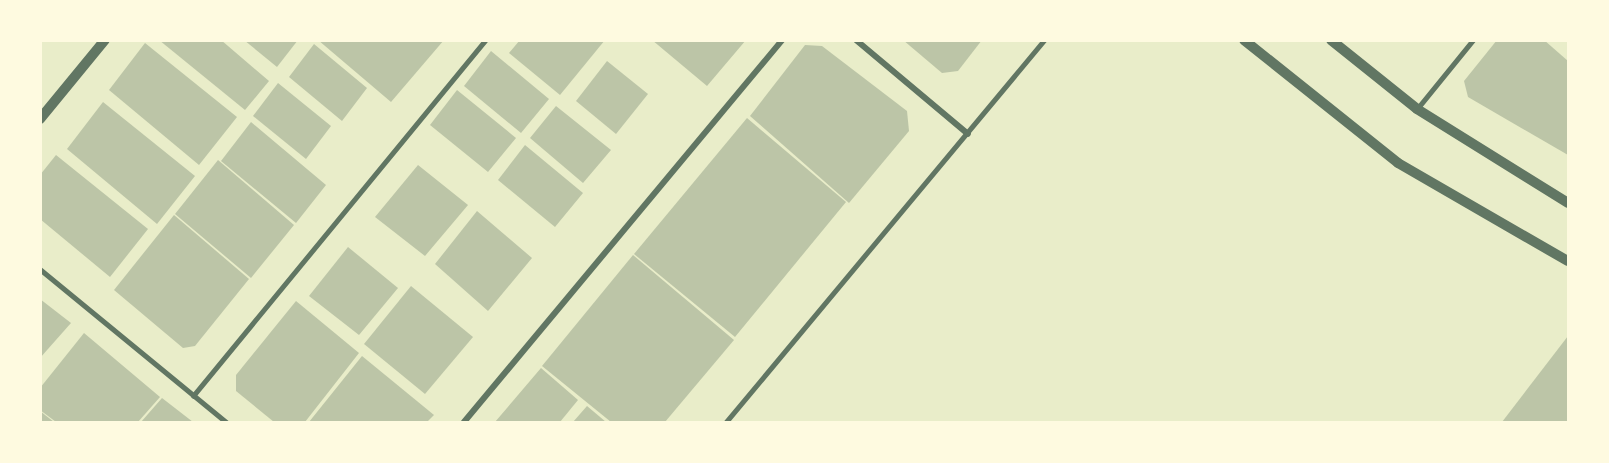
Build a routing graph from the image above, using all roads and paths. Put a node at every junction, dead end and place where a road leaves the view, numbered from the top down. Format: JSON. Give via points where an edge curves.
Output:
{"nodes":[{"id":1,"x":105,"y":40,"type":"edge"},
{"id":2,"x":485,"y":40,"type":"edge"},
{"id":3,"x":782,"y":40,"type":"edge"},
{"id":4,"x":856,"y":40,"type":"edge"},
{"id":5,"x":1044,"y":40,"type":"edge"},
{"id":6,"x":1244,"y":40,"type":"edge"},
{"id":7,"x":1331,"y":40,"type":"edge"},
{"id":8,"x":1473,"y":40,"type":"edge"},
{"id":9,"x":1417,"y":109,"type":"junction"},
{"id":10,"x":40,"y":119,"type":"edge"},
{"id":11,"x":968,"y":134,"type":"junction"},
{"id":12,"x":1569,"y":203,"type":"edge"},
{"id":13,"x":1569,"y":261,"type":"edge"},
{"id":14,"x":40,"y":269,"type":"edge"},
{"id":15,"x":193,"y":396,"type":"junction"},
{"id":16,"x":226,"y":423,"type":"edge"},
{"id":17,"x":464,"y":423,"type":"edge"},
{"id":18,"x":726,"y":423,"type":"edge"}],
"edges":[{"from":1,"to":10,"type":"street"},
{"from":2,"to":15,"type":"lane"},
{"from":3,"to":17,"type":"street"},
{"from":4,"to":11,"type":"street"},
{"from":5,"to":11,"type":"lane"},
{"from":6,"to":13,"type":"street","via":[[1398,163]]},
{"from":7,"to":9,"type":"street"},
{"from":8,"to":9,"type":"lane"},
{"from":9,"to":12,"type":"street"},
{"from":11,"to":18,"type":"lane"},
{"from":14,"to":15,"type":"lane"},
{"from":15,"to":16,"type":"lane"}]}
